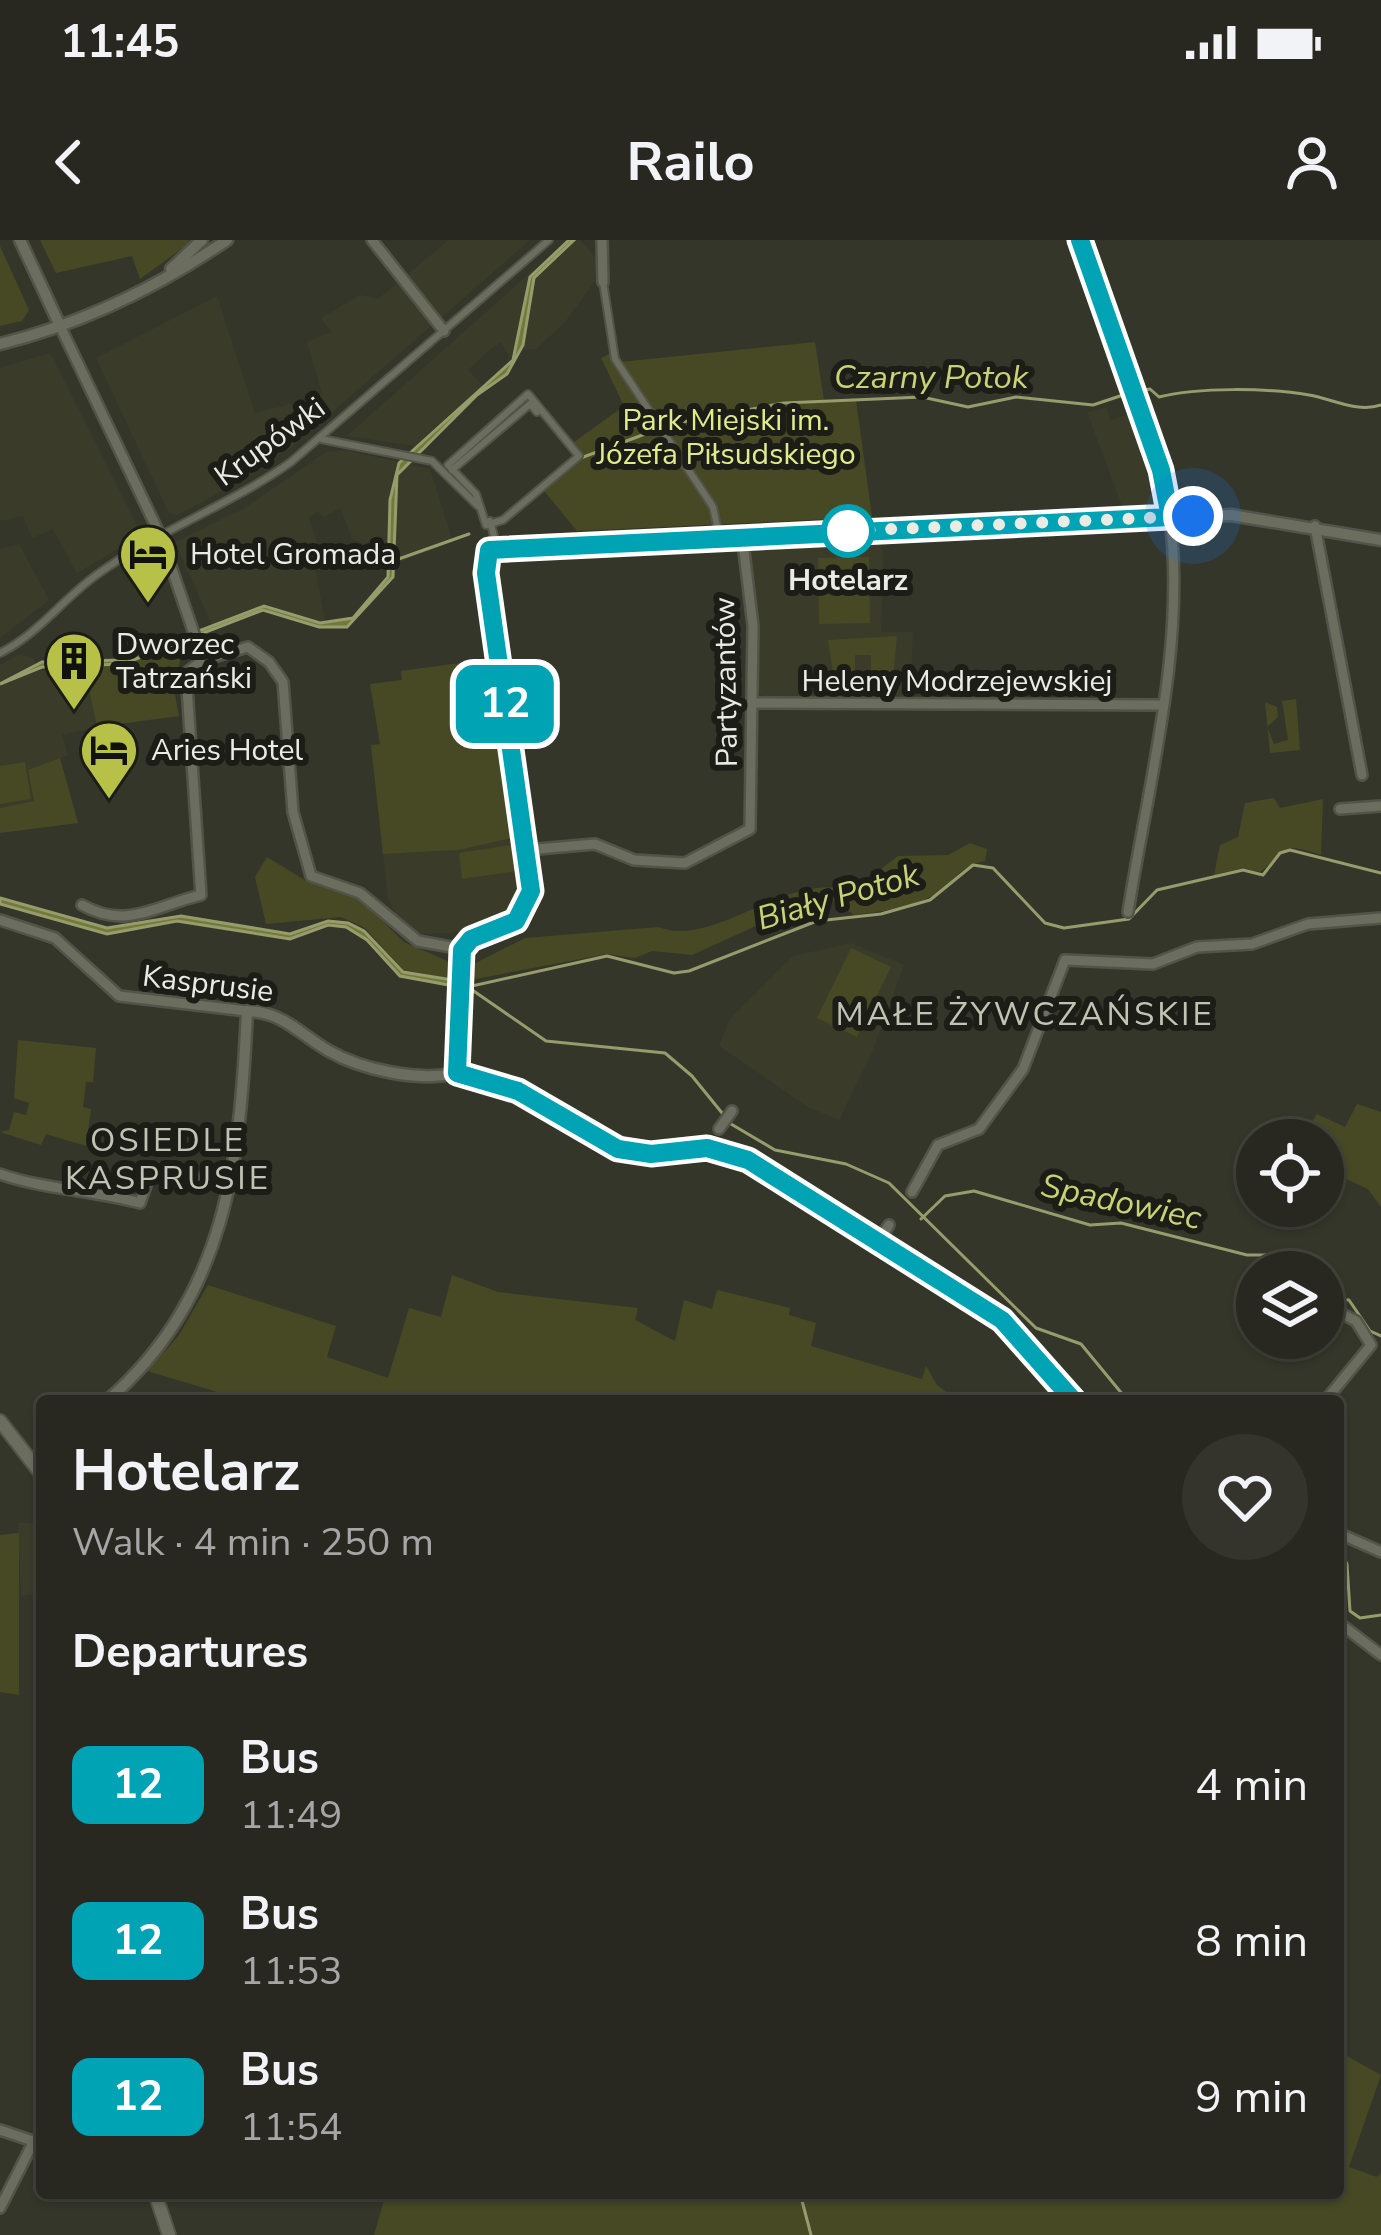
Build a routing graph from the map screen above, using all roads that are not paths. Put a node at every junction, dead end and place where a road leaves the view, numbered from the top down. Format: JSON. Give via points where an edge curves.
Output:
{"nodes":[{"id":1,"x":20,"y":240,"type":"edge"},
{"id":2,"x":202,"y":240,"type":"edge"},
{"id":3,"x":227,"y":240,"type":"edge"},
{"id":4,"x":371,"y":240,"type":"edge"},
{"id":5,"x":549,"y":240,"type":"edge"},
{"id":6,"x":1080,"y":240,"type":"edge"},
{"id":7,"x":599,"y":241,"type":"edge"},
{"id":8,"x":164,"y":275,"type":"junction"},
{"id":9,"x":603,"y":282,"type":"joint"},
{"id":10,"x":61,"y":328,"type":"junction"},
{"id":11,"x":444,"y":332,"type":"junction"},
{"id":12,"x":0,"y":344,"type":"edge"},
{"id":13,"x":320,"y":439,"type":"junction"},
{"id":14,"x":570,"y":451,"type":"dead end"},
{"id":15,"x":451,"y":471,"type":"junction"},
{"id":16,"x":1170,"y":517,"type":"junction"},
{"id":17,"x":491,"y":524,"type":"junction"},
{"id":18,"x":717,"y":526,"type":"dead end"},
{"id":19,"x":1315,"y":526,"type":"junction"},
{"id":20,"x":742,"y":536,"type":"junction"},
{"id":21,"x":161,"y":537,"type":"junction"},
{"id":22,"x":1381,"y":540,"type":"edge"},
{"id":23,"x":493,"y":548,"type":"junction"},
{"id":24,"x":0,"y":653,"type":"edge"},
{"id":25,"x":203,"y":660,"type":"junction"},
{"id":26,"x":752,"y":703,"type":"junction"},
{"id":27,"x":1162,"y":705,"type":"junction"},
{"id":28,"x":1362,"y":775,"type":"dead end"},
{"id":29,"x":1381,"y":806,"type":"edge"},
{"id":30,"x":1340,"y":809,"type":"dead end"},
{"id":31,"x":526,"y":850,"type":"junction"},
{"id":32,"x":82,"y":905,"type":"dead end"},
{"id":33,"x":1128,"y":912,"type":"dead end"},
{"id":34,"x":1381,"y":918,"type":"edge"},
{"id":35,"x":0,"y":920,"type":"edge"},
{"id":36,"x":462,"y":949,"type":"junction"},
{"id":37,"x":247,"y":1011,"type":"junction"},
{"id":38,"x":457,"y":1073,"type":"junction"},
{"id":39,"x":732,"y":1111,"type":"dead end"},
{"id":40,"x":719,"y":1129,"type":"dead end"},
{"id":41,"x":0,"y":1174,"type":"edge"},
{"id":42,"x":230,"y":1185,"type":"junction"},
{"id":43,"x":912,"y":1192,"type":"dead end"},
{"id":44,"x":889,"y":1225,"type":"dead end"},
{"id":45,"x":879,"y":1241,"type":"junction"},
{"id":46,"x":1344,"y":1315,"type":"edge"},
{"id":47,"x":112,"y":1395,"type":"edge"},
{"id":48,"x":1069,"y":1395,"type":"edge"},
{"id":49,"x":1330,"y":1395,"type":"edge"},
{"id":50,"x":0,"y":1421,"type":"edge"},
{"id":51,"x":36,"y":1462,"type":"edge"},
{"id":52,"x":1344,"y":1536,"type":"edge"},
{"id":53,"x":1381,"y":1552,"type":"edge"},
{"id":54,"x":1344,"y":1627,"type":"edge"},
{"id":55,"x":1381,"y":1655,"type":"edge"},
{"id":56,"x":0,"y":2130,"type":"edge"},
{"id":57,"x":36,"y":2143,"type":"edge"},
{"id":58,"x":36,"y":2145,"type":"edge"},
{"id":59,"x":156,"y":2199,"type":"edge"},
{"id":60,"x":0,"y":2208,"type":"edge"},
{"id":61,"x":169,"y":2235,"type":"edge"}],
"edges":[{"from":1,"to":10,"type":"street"},
{"from":2,"to":8,"type":"street"},
{"from":3,"to":8,"type":"street"},
{"from":4,"to":11,"type":"street"},
{"from":5,"to":11,"type":"street","name":"Krupówki"},
{"from":6,"to":16,"type":"street"},
{"from":7,"to":9,"type":"street"},
{"from":8,"to":10,"type":"street"},
{"from":9,"to":18,"type":"street","via":[[611,350],[713,507]]},
{"from":10,"to":12,"type":"street"},
{"from":10,"to":21,"type":"street"},
{"from":11,"to":13,"type":"street","name":"Krupówki"},
{"from":13,"to":15,"type":"street","via":[[416,455]]},
{"from":13,"to":21,"type":"street","name":"Krupówki","via":[[248,492]]},
{"from":14,"to":15,"type":"street","via":[[530,404]]},
{"from":15,"to":17,"type":"street"},
{"from":15,"to":17,"type":"street","via":[[448,465],[528,394],[579,455]]},
{"from":16,"to":19,"type":"street","via":[[1254,516]]},
{"from":16,"to":20,"type":"street"},
{"from":16,"to":27,"type":"street"},
{"from":17,"to":23,"type":"street"},
{"from":19,"to":22,"type":"street"},
{"from":19,"to":28,"type":"street"},
{"from":20,"to":23,"type":"street"},
{"from":20,"to":26,"type":"street","name":"Partyzantów","via":[[754,626]]},
{"from":21,"to":24,"type":"street","name":"Krupówki","via":[[95,576]]},
{"from":21,"to":25,"type":"street"},
{"from":23,"to":31,"type":"street","via":[[486,573]]},
{"from":25,"to":32,"type":"street","via":[[186,673],[201,895],[106,919]]},
{"from":25,"to":36,"type":"street","via":[[248,647],[283,682],[292,812],[311,877],[360,893],[418,941]]},
{"from":26,"to":27,"type":"street","name":"Heleny Modrzejewskiej"},
{"from":26,"to":31,"type":"street","name":"Partyzantów","via":[[750,829],[686,863],[634,860],[595,844]]},
{"from":27,"to":33,"type":"street"},
{"from":29,"to":30,"type":"street"},
{"from":31,"to":36,"type":"street","via":[[531,891],[522,914]]},
{"from":34,"to":43,"type":"street","via":[[1308,924],[1153,964],[1065,960],[1022,1070],[980,1129],[938,1145]]},
{"from":35,"to":37,"type":"street","name":"Kasprusie","via":[[55,938],[119,996]]},
{"from":36,"to":38,"type":"street"},
{"from":37,"to":38,"type":"street","name":"Kasprusie","via":[[282,1017],[355,1061]]},
{"from":37,"to":42,"type":"street"},
{"from":38,"to":45,"type":"street","name":"Kasprusie","via":[[518,1091],[618,1149],[707,1148],[741,1156]]},
{"from":39,"to":40,"type":"street"},
{"from":41,"to":42,"type":"street","via":[[140,1203],[152,1168]]},
{"from":42,"to":47,"type":"street","via":[[190,1303]]},
{"from":44,"to":45,"type":"street"},
{"from":45,"to":48,"type":"street","name":"Kasprusie","via":[[1002,1320]]},
{"from":46,"to":49,"type":"street","via":[[1371,1345]]},
{"from":50,"to":51,"type":"main road"},
{"from":52,"to":53,"type":"street"},
{"from":54,"to":55,"type":"street"},
{"from":56,"to":57,"type":"street"},
{"from":58,"to":60,"type":"street"},
{"from":59,"to":61,"type":"main road"}]}
